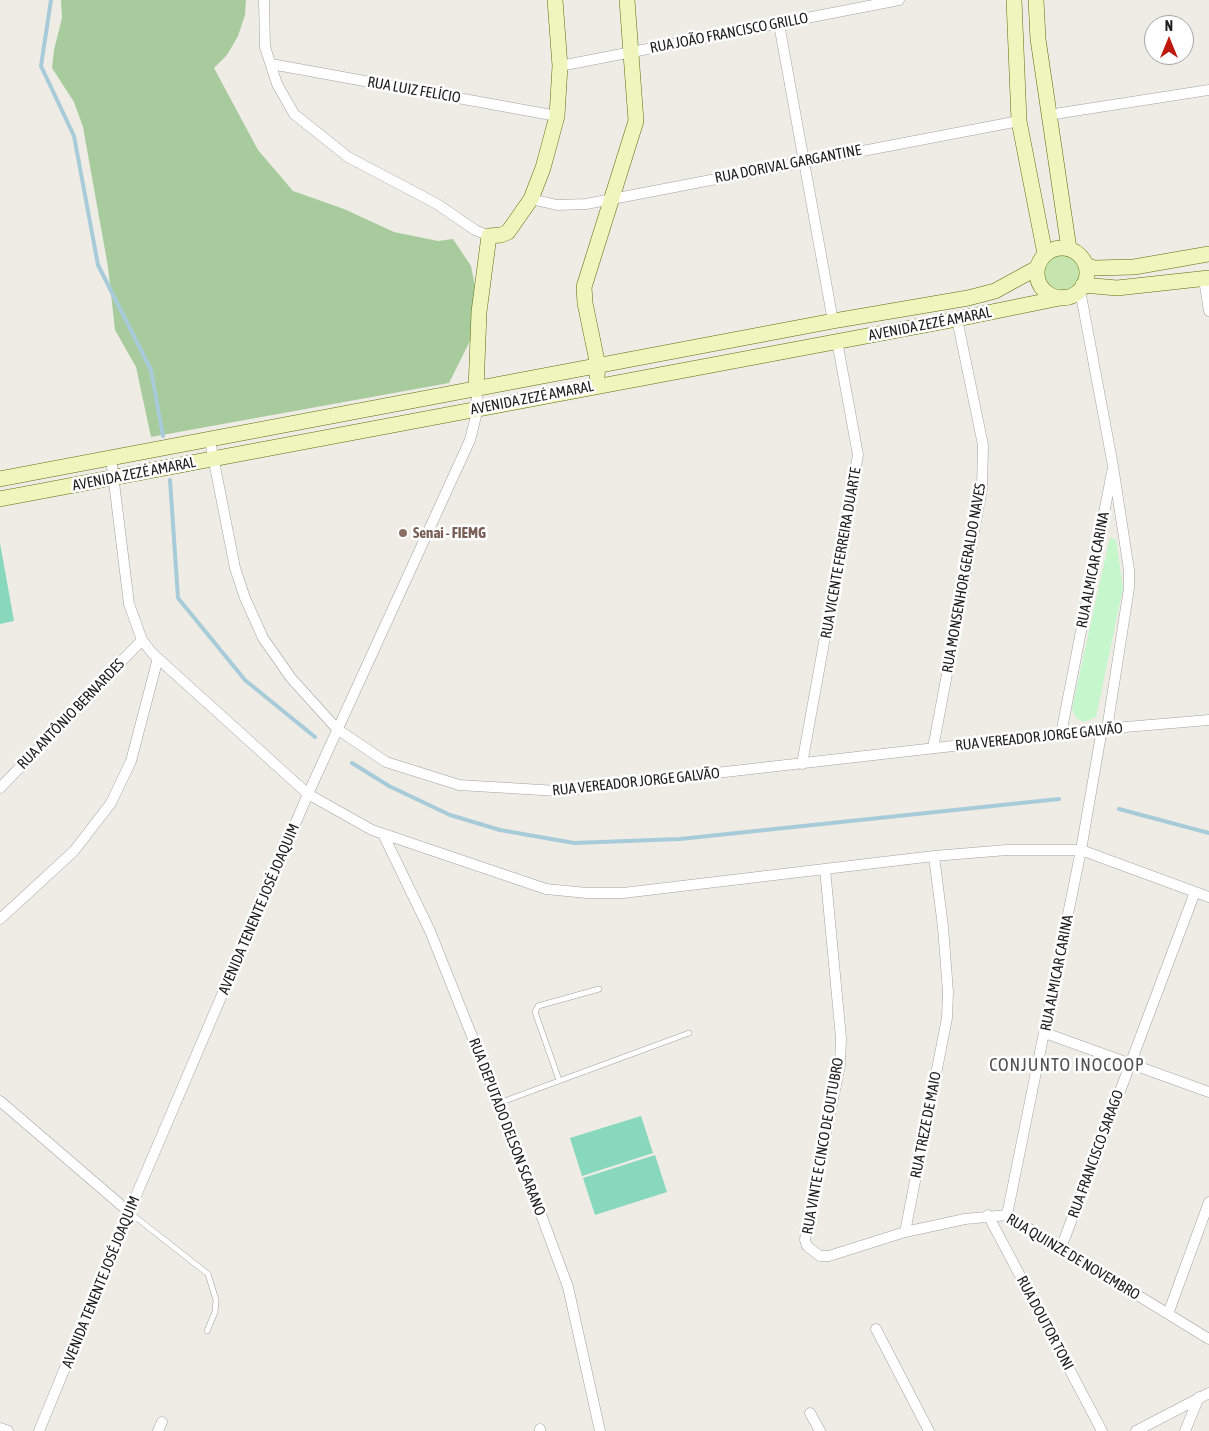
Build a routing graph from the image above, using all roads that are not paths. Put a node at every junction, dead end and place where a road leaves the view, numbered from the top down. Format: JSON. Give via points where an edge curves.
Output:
{"nodes":[{"id":1,"x":264,"y":0,"type":"edge"},
{"id":2,"x":555,"y":0,"type":"edge"},
{"id":3,"x":627,"y":0,"type":"edge"},
{"id":4,"x":899,"y":0,"type":"edge"},
{"id":5,"x":1014,"y":0,"type":"edge"},
{"id":6,"x":1036,"y":0,"type":"edge"},
{"id":7,"x":855,"y":5,"type":"edge"},
{"id":8,"x":779,"y":24,"type":"junction"},
{"id":9,"x":631,"y":51,"type":"junction"},
{"id":10,"x":270,"y":64,"type":"junction"},
{"id":11,"x":560,"y":66,"type":"junction"},
{"id":12,"x":1209,"y":90,"type":"edge"},
{"id":13,"x":557,"y":116,"type":"junction"},
{"id":14,"x":1048,"y":116,"type":"junction"},
{"id":15,"x":1019,"y":121,"type":"junction"},
{"id":16,"x":802,"y":161,"type":"junction"},
{"id":17,"x":612,"y":198,"type":"junction"},
{"id":18,"x":531,"y":199,"type":"junction"},
{"id":19,"x":489,"y":236,"type":"junction"},
{"id":20,"x":1069,"y":249,"type":"junction"},
{"id":21,"x":1046,"y":254,"type":"junction"},
{"id":22,"x":1209,"y":254,"type":"edge"},
{"id":23,"x":1086,"y":265,"type":"junction"},
{"id":24,"x":1037,"y":268,"type":"junction"},
{"id":25,"x":1206,"y":279,"type":"edge"},
{"id":26,"x":1082,"y":288,"type":"junction"},
{"id":27,"x":1065,"y":297,"type":"junction"},
{"id":28,"x":1209,"y":310,"type":"edge"},
{"id":29,"x":957,"y":320,"type":"junction"},
{"id":30,"x":833,"y":322,"type":"junction"},
{"id":31,"x":836,"y":341,"type":"junction"},
{"id":32,"x":598,"y":366,"type":"junction"},
{"id":33,"x":593,"y":387,"type":"junction"},
{"id":34,"x":476,"y":390,"type":"junction"},
{"id":35,"x":478,"y":408,"type":"junction"},
{"id":36,"x":210,"y":441,"type":"junction"},
{"id":37,"x":111,"y":458,"type":"junction"},
{"id":38,"x":212,"y":459,"type":"junction"},
{"id":39,"x":1113,"y":466,"type":"junction"},
{"id":40,"x":3,"y":476,"type":"edge"},
{"id":41,"x":114,"y":478,"type":"junction"},
{"id":42,"x":0,"y":499,"type":"edge"},
{"id":43,"x":142,"y":640,"type":"junction"},
{"id":44,"x":158,"y":658,"type":"junction"},
{"id":45,"x":1209,"y":720,"type":"edge"},
{"id":46,"x":338,"y":729,"type":"junction"},
{"id":47,"x":1104,"y":729,"type":"junction"},
{"id":48,"x":1061,"y":734,"type":"junction"},
{"id":49,"x":933,"y":748,"type":"junction"},
{"id":50,"x":802,"y":764,"type":"junction"},
{"id":51,"x":0,"y":788,"type":"edge"},
{"id":52,"x":308,"y":794,"type":"junction"},
{"id":53,"x":382,"y":834,"type":"junction"},
{"id":54,"x":1081,"y":850,"type":"junction"},
{"id":55,"x":934,"y":856,"type":"junction"},
{"id":56,"x":825,"y":869,"type":"junction"},
{"id":57,"x":1195,"y":892,"type":"junction"},
{"id":58,"x":1209,"y":897,"type":"edge"},
{"id":59,"x":0,"y":919,"type":"edge"},
{"id":60,"x":598,"y":988,"type":"dead end"},
{"id":61,"x":1045,"y":1032,"type":"junction"},
{"id":62,"x":689,"y":1033,"type":"dead end"},
{"id":63,"x":1130,"y":1063,"type":"junction"},
{"id":64,"x":559,"y":1080,"type":"junction"},
{"id":65,"x":1209,"y":1092,"type":"edge"},
{"id":66,"x":0,"y":1101,"type":"edge"},
{"id":67,"x":499,"y":1103,"type":"junction"},
{"id":68,"x":1209,"y":1202,"type":"edge"},
{"id":69,"x":129,"y":1212,"type":"junction"},
{"id":70,"x":988,"y":1215,"type":"junction"},
{"id":71,"x":1007,"y":1215,"type":"junction"},
{"id":72,"x":906,"y":1232,"type":"junction"},
{"id":73,"x":1061,"y":1248,"type":"junction"},
{"id":74,"x":812,"y":1251,"type":"joint"},
{"id":75,"x":1168,"y":1314,"type":"junction"},
{"id":76,"x":876,"y":1329,"type":"dead end"},
{"id":77,"x":207,"y":1331,"type":"dead end"},
{"id":78,"x":1209,"y":1339,"type":"edge"},
{"id":79,"x":1209,"y":1393,"type":"edge"},
{"id":80,"x":1199,"y":1397,"type":"junction"},
{"id":81,"x":810,"y":1413,"type":"dead end"},
{"id":82,"x":0,"y":1428,"type":"edge"},
{"id":83,"x":8,"y":1431,"type":"edge"},
{"id":84,"x":39,"y":1431,"type":"edge"},
{"id":85,"x":600,"y":1431,"type":"edge"},
{"id":86,"x":820,"y":1431,"type":"edge"},
{"id":87,"x":929,"y":1431,"type":"edge"},
{"id":88,"x":1102,"y":1431,"type":"edge"},
{"id":89,"x":1136,"y":1431,"type":"edge"},
{"id":90,"x":1185,"y":1431,"type":"edge"}],
"edges":[{"from":1,"to":10,"type":"street","via":[[265,47]]},
{"from":2,"to":11,"type":"main road"},
{"from":3,"to":9,"type":"main road"},
{"from":4,"to":7,"type":"street","name":"RUA JOÃO FRANCISCO GRILLO"},
{"from":5,"to":15,"type":"main road"},
{"from":6,"to":14,"type":"main road"},
{"from":7,"to":8,"type":"street","name":"RUA JOÃO FRANCISCO GRILLO"},
{"from":8,"to":9,"type":"street","name":"RUA JOÃO FRANCISCO GRILLO"},
{"from":8,"to":16,"type":"street"},
{"from":9,"to":11,"type":"street","name":"RUA JOÃO FRANCISCO GRILLO"},
{"from":9,"to":17,"type":"main road","via":[[636,121]]},
{"from":10,"to":13,"type":"street","name":"RUA LUIZ FELÍCIO"},
{"from":10,"to":19,"type":"street","via":[[294,114],[318,134],[348,157],[430,200]]},
{"from":11,"to":13,"type":"main road"},
{"from":12,"to":14,"type":"street"},
{"from":13,"to":18,"type":"main road"},
{"from":14,"to":20,"type":"main road"},
{"from":15,"to":16,"type":"street","name":"RUA DORIVAL GARGANTINE"},
{"from":15,"to":21,"type":"main road"},
{"from":16,"to":17,"type":"street","name":"RUA DORIVAL GARGANTINE"},
{"from":16,"to":30,"type":"street"},
{"from":17,"to":18,"type":"street","name":"RUA DORIVAL GARGANTINE","via":[[586,204],[557,205]]},
{"from":17,"to":32,"type":"main road","via":[[584,286]]},
{"from":18,"to":19,"type":"main road","via":[[508,232]]},
{"from":19,"to":34,"type":"main road","via":[[479,312]]},
{"from":20,"to":21,"type":"main road","via":[[1052,250]]},
{"from":20,"to":23,"type":"main road","via":[[1080,255]]},
{"from":21,"to":24,"type":"main road","name":"AVENIDA ZEZÉ AMARAL"},
{"from":22,"to":23,"type":"main road","via":[[1134,267],[1094,268]]},
{"from":23,"to":26,"type":"main road","via":[[1087,276]]},
{"from":24,"to":27,"type":"main road","via":[[1038,278],[1047,293]]},
{"from":24,"to":30,"type":"main road","name":"AVENIDA ZEZÉ AMARAL","via":[[995,290],[968,298]]},
{"from":25,"to":26,"type":"main road","via":[[1117,288]]},
{"from":25,"to":28,"type":"street"},
{"from":26,"to":27,"type":"main road","name":"AVENIDA ZEZÉ AMARAL"},
{"from":26,"to":39,"type":"street","name":"RUA ALMICAR CARINA"},
{"from":27,"to":29,"type":"main road","name":"AVENIDA ZEZÉ AMARAL"},
{"from":29,"to":31,"type":"main road","name":"AVENIDA ZEZÉ AMARAL"},
{"from":29,"to":49,"type":"street","name":"RUA MONSENHOR GERALDO NAVES","via":[[983,446],[982,488]]},
{"from":30,"to":32,"type":"main road","name":"AVENIDA ZEZÉ AMARAL"},
{"from":31,"to":33,"type":"main road","name":"AVENIDA ZEZÉ AMARAL"},
{"from":31,"to":50,"type":"street","name":"RUA VICENTE FERREIRA DUARTE","via":[[858,455]]},
{"from":32,"to":33,"type":"main road"},
{"from":32,"to":34,"type":"main road","name":"AVENIDA ZEZÉ AMARAL"},
{"from":33,"to":35,"type":"main road","name":"AVENIDA ZEZÉ AMARAL"},
{"from":34,"to":35,"type":"street","name":"AVENIDA TENENTE JOSÉ JOAQUIM"},
{"from":34,"to":36,"type":"main road","name":"AVENIDA ZEZÉ AMARAL"},
{"from":35,"to":38,"type":"main road","name":"AVENIDA ZEZÉ AMARAL"},
{"from":35,"to":46,"type":"street","name":"AVENIDA TENENTE JOSÉ JOAQUIM","via":[[470,440]]},
{"from":36,"to":37,"type":"main road","name":"AVENIDA ZEZÉ AMARAL"},
{"from":36,"to":38,"type":"street","name":"RUA VEREADOR JORGE GALVÃO"},
{"from":37,"to":40,"type":"main road","name":"AVENIDA ZEZÉ AMARAL"},
{"from":37,"to":41,"type":"street"},
{"from":38,"to":41,"type":"main road","name":"AVENIDA ZEZÉ AMARAL"},
{"from":38,"to":46,"type":"street","name":"RUA VEREADOR JORGE GALVÃO","via":[[235,568],[263,638],[291,678]]},
{"from":39,"to":47,"type":"street","name":"RUA ALMICAR CARINA","via":[[1127,548],[1129,588]]},
{"from":39,"to":48,"type":"street","name":"RUA ALMICAR CARINA"},
{"from":41,"to":42,"type":"main road","name":"AVENIDA ZEZÉ AMARAL"},
{"from":41,"to":43,"type":"street","via":[[129,604]]},
{"from":43,"to":44,"type":"street"},
{"from":43,"to":51,"type":"street","name":"RUA ANTÔNIO BERNARDES"},
{"from":44,"to":52,"type":"street"},
{"from":44,"to":59,"type":"street","via":[[131,761],[111,803],[74,851]]},
{"from":45,"to":47,"type":"street","name":"RUA VEREADOR JORGE GALVÃO"},
{"from":46,"to":50,"type":"street","name":"RUA VEREADOR JORGE GALVÃO","via":[[386,762],[458,785],[558,791]]},
{"from":46,"to":52,"type":"street","name":"AVENIDA TENENTE JOSÉ JOAQUIM"},
{"from":47,"to":48,"type":"street","name":"RUA VEREADOR JORGE GALVÃO"},
{"from":47,"to":54,"type":"street","name":"RUA ALMICAR CARINA"},
{"from":48,"to":49,"type":"street","name":"RUA VEREADOR JORGE GALVÃO"},
{"from":49,"to":50,"type":"street","name":"RUA VEREADOR JORGE GALVÃO"},
{"from":52,"to":53,"type":"street"},
{"from":52,"to":69,"type":"street","name":"AVENIDA TENENTE JOSÉ JOAQUIM"},
{"from":53,"to":56,"type":"street","via":[[546,889],[587,893],[623,893]]},
{"from":53,"to":67,"type":"street","name":"RUA DEPUTADO DELSON SCARANO","via":[[430,931]]},
{"from":54,"to":55,"type":"street","via":[[1007,850]]},
{"from":54,"to":57,"type":"street"},
{"from":54,"to":61,"type":"street","name":"RUA ALMICAR CARINA"},
{"from":55,"to":56,"type":"street"},
{"from":55,"to":72,"type":"street","name":"RUA TREZE DE MAIO","via":[[945,946],[947,1018]]},
{"from":56,"to":74,"type":"street","name":"RUA VINTE E CINCO DE OUTUBRO","via":[[841,1038],[840,1065],[805,1240]]},
{"from":57,"to":58,"type":"street"},
{"from":57,"to":63,"type":"street","name":"RUA FRANCISCO SARAGO"},
{"from":60,"to":64,"type":"lane","via":[[538,1006],[535,1012]]},
{"from":61,"to":63,"type":"street"},
{"from":61,"to":71,"type":"street","name":"RUA ALMICAR CARINA"},
{"from":62,"to":64,"type":"lane"},
{"from":63,"to":65,"type":"street"},
{"from":63,"to":73,"type":"street","name":"RUA FRANCISCO SARAGO"},
{"from":64,"to":67,"type":"lane"},
{"from":66,"to":69,"type":"street"},
{"from":67,"to":85,"type":"street","name":"RUA DEPUTADO DELSON SCARANO","via":[[568,1287]]},
{"from":68,"to":75,"type":"street"},
{"from":69,"to":77,"type":"lane","via":[[208,1274],[216,1300]]},
{"from":69,"to":84,"type":"street","name":"AVENIDA TENENTE JOSÉ JOAQUIM"},
{"from":70,"to":71,"type":"street","name":"RUA QUINZE DE NOVEMBRO"},
{"from":70,"to":72,"type":"street","name":"RUA QUINZE DE NOVEMBRO"},
{"from":70,"to":88,"type":"street","name":"RUA DOUTOR TONI"},
{"from":71,"to":73,"type":"street","name":"RUA QUINZE DE NOVEMBRO"},
{"from":72,"to":74,"type":"street","name":"RUA QUINZE DE NOVEMBRO","via":[[830,1256],[820,1256]]},
{"from":73,"to":75,"type":"street","name":"RUA QUINZE DE NOVEMBRO"},
{"from":75,"to":78,"type":"street","name":"RUA QUINZE DE NOVEMBRO"},
{"from":76,"to":87,"type":"street"},
{"from":79,"to":80,"type":"street"},
{"from":80,"to":89,"type":"street"},
{"from":80,"to":90,"type":"street"},
{"from":81,"to":86,"type":"street"},
{"from":82,"to":83,"type":"street"}]}
